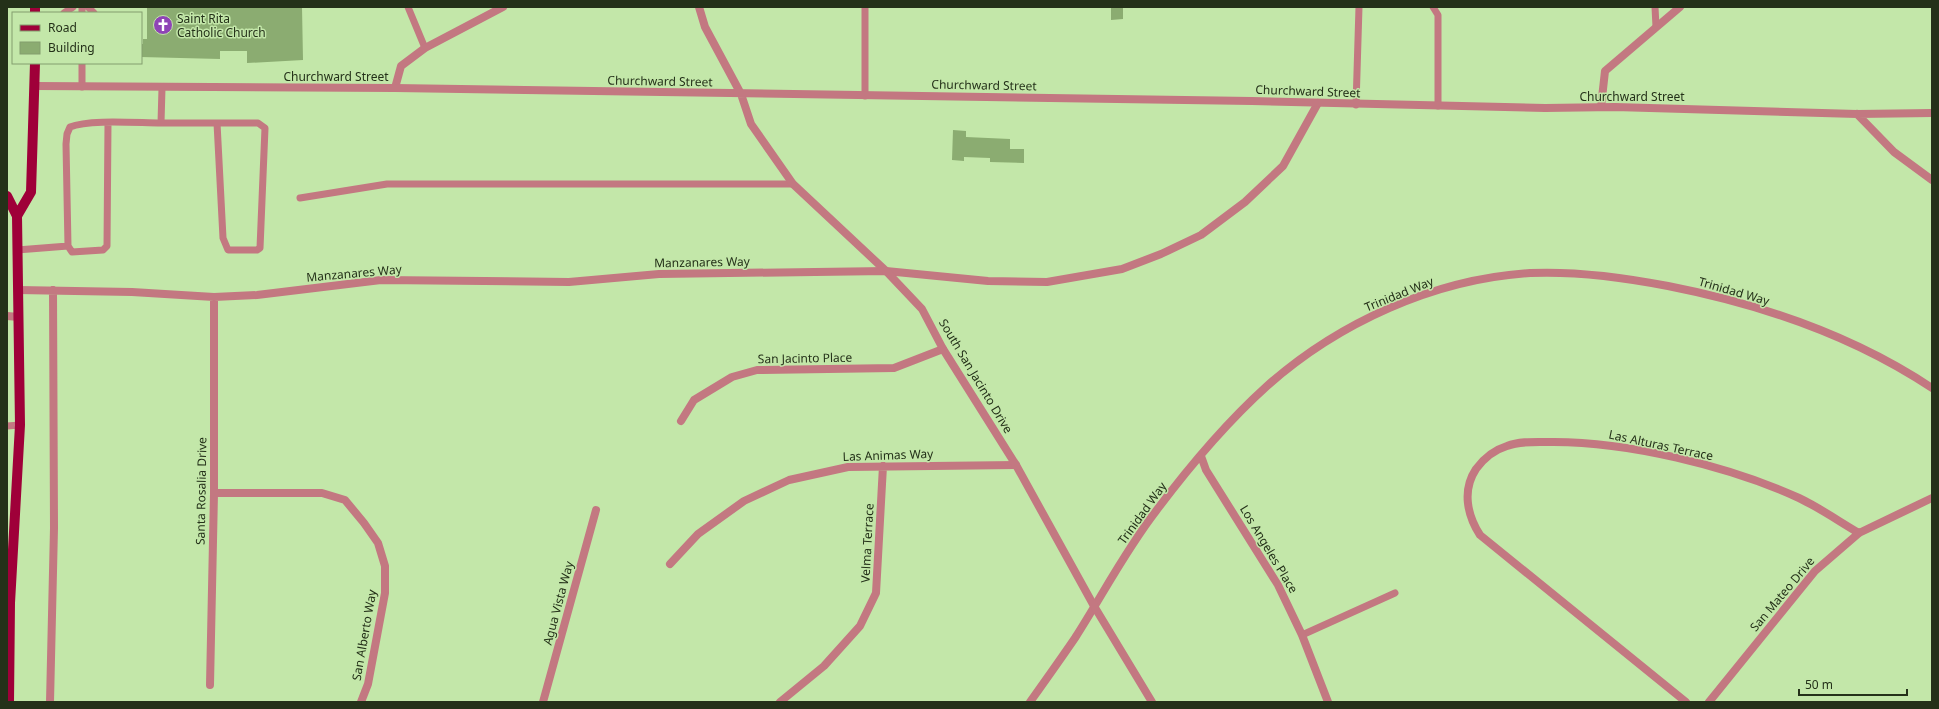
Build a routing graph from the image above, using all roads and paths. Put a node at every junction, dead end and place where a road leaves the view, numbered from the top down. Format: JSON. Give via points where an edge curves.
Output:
{"nodes":[{"id":1,"x":73,"y":7,"type":"edge"},
{"id":2,"x":408,"y":7,"type":"edge"},
{"id":3,"x":503,"y":7,"type":"edge"},
{"id":4,"x":699,"y":7,"type":"edge"},
{"id":5,"x":866,"y":7,"type":"edge"},
{"id":6,"x":1359,"y":7,"type":"edge"},
{"id":7,"x":1433,"y":7,"type":"edge"},
{"id":8,"x":1655,"y":7,"type":"edge"},
{"id":9,"x":1680,"y":7,"type":"edge"},
{"id":10,"x":62,"y":12,"type":"edge"},
{"id":11,"x":1656,"y":27,"type":"junction"},
{"id":12,"x":425,"y":48,"type":"junction"},
{"id":13,"x":35,"y":64,"type":"edge"},
{"id":14,"x":82,"y":64,"type":"edge"},
{"id":15,"x":35,"y":86,"type":"junction"},
{"id":16,"x":82,"y":87,"type":"junction"},
{"id":17,"x":162,"y":88,"type":"junction"},
{"id":18,"x":395,"y":88,"type":"junction"},
{"id":19,"x":741,"y":94,"type":"junction"},
{"id":20,"x":865,"y":96,"type":"junction"},
{"id":21,"x":1318,"y":104,"type":"junction"},
{"id":22,"x":1356,"y":105,"type":"junction"},
{"id":23,"x":1438,"y":106,"type":"junction"},
{"id":24,"x":1601,"y":107,"type":"junction"},
{"id":25,"x":1932,"y":113,"type":"edge"},
{"id":26,"x":1857,"y":114,"type":"junction"},
{"id":27,"x":108,"y":123,"type":"junction"},
{"id":28,"x":161,"y":123,"type":"junction"},
{"id":29,"x":216,"y":123,"type":"junction"},
{"id":30,"x":1932,"y":180,"type":"edge"},
{"id":31,"x":793,"y":184,"type":"junction"},
{"id":32,"x":7,"y":196,"type":"edge"},
{"id":33,"x":300,"y":198,"type":"dead end"},
{"id":34,"x":17,"y":216,"type":"junction"},
{"id":35,"x":68,"y":246,"type":"junction"},
{"id":36,"x":17,"y":250,"type":"junction"},
{"id":37,"x":886,"y":271,"type":"junction"},
{"id":38,"x":18,"y":290,"type":"junction"},
{"id":39,"x":53,"y":290,"type":"junction"},
{"id":40,"x":214,"y":297,"type":"junction"},
{"id":41,"x":7,"y":316,"type":"edge"},
{"id":42,"x":19,"y":316,"type":"junction"},
{"id":43,"x":943,"y":349,"type":"junction"},
{"id":44,"x":1932,"y":388,"type":"edge"},
{"id":45,"x":681,"y":421,"type":"dead end"},
{"id":46,"x":20,"y":425,"type":"junction"},
{"id":47,"x":7,"y":426,"type":"edge"},
{"id":48,"x":1201,"y":456,"type":"junction"},
{"id":49,"x":1016,"y":465,"type":"junction"},
{"id":50,"x":883,"y":466,"type":"junction"},
{"id":51,"x":214,"y":493,"type":"junction"},
{"id":52,"x":1932,"y":498,"type":"edge"},
{"id":53,"x":596,"y":510,"type":"dead end"},
{"id":54,"x":1859,"y":533,"type":"junction"},
{"id":55,"x":670,"y":564,"type":"dead end"},
{"id":56,"x":1394,"y":593,"type":"dead end"},
{"id":57,"x":8,"y":603,"type":"edge"},
{"id":58,"x":1094,"y":606,"type":"junction"},
{"id":59,"x":1302,"y":635,"type":"junction"},
{"id":60,"x":210,"y":685,"type":"dead end"},
{"id":61,"x":9,"y":702,"type":"edge"},
{"id":62,"x":50,"y":702,"type":"edge"},
{"id":63,"x":361,"y":702,"type":"edge"},
{"id":64,"x":543,"y":702,"type":"edge"},
{"id":65,"x":780,"y":702,"type":"edge"},
{"id":66,"x":1030,"y":702,"type":"edge"},
{"id":67,"x":1152,"y":702,"type":"edge"},
{"id":68,"x":1328,"y":702,"type":"edge"},
{"id":69,"x":1686,"y":702,"type":"edge"},
{"id":70,"x":1709,"y":702,"type":"edge"}],
"edges":[{"from":1,"to":10,"type":"lane"},
{"from":2,"to":12,"type":"lane"},
{"from":3,"to":12,"type":"street"},
{"from":4,"to":19,"type":"street","name":"South San Jacinto Drive","via":[[705,27]]},
{"from":5,"to":20,"type":"lane"},
{"from":6,"to":22,"type":"lane"},
{"from":7,"to":23,"type":"lane","via":[[1438,14]]},
{"from":8,"to":11,"type":"lane"},
{"from":9,"to":11,"type":"street"},
{"from":11,"to":24,"type":"street","via":[[1605,71]]},
{"from":12,"to":18,"type":"street","via":[[401,66]]},
{"from":13,"to":15,"type":"main road"},
{"from":14,"to":16,"type":"lane"},
{"from":15,"to":16,"type":"street","name":"Churchward Street"},
{"from":15,"to":34,"type":"main road","via":[[32,192]]},
{"from":16,"to":17,"type":"street","name":"Churchward Street"},
{"from":17,"to":18,"type":"street","name":"Churchward Street"},
{"from":17,"to":28,"type":"lane"},
{"from":18,"to":19,"type":"street","name":"Churchward Street"},
{"from":19,"to":20,"type":"street","name":"Churchward Street"},
{"from":19,"to":31,"type":"street","name":"South San Jacinto Drive","via":[[750,124]]},
{"from":20,"to":21,"type":"street","name":"Churchward Street"},
{"from":21,"to":22,"type":"street","name":"Churchward Street"},
{"from":21,"to":37,"type":"street","name":"Manzanares Way","via":[[1284,166],[1245,202],[1201,235],[1162,254],[1122,269],[1047,282],[988,281]]},
{"from":22,"to":23,"type":"street","name":"Churchward Street"},
{"from":23,"to":24,"type":"street","name":"Churchward Street"},
{"from":24,"to":26,"type":"street","name":"Churchward Street"},
{"from":25,"to":26,"type":"street","name":"Churchward Street"},
{"from":26,"to":30,"type":"street","via":[[1894,152]]},
{"from":27,"to":28,"type":"lane"},
{"from":27,"to":35,"type":"lane","via":[[78,123],[70,127],[67,134]]},
{"from":27,"to":35,"type":"lane","via":[[107,246],[103,250],[72,252]]},
{"from":28,"to":29,"type":"lane"},
{"from":29,"to":29,"type":"lane","via":[[258,123],[265,128],[260,248],[257,250],[228,250],[223,238]]},
{"from":31,"to":33,"type":"lane","via":[[387,184]]},
{"from":31,"to":37,"type":"street","name":"South San Jacinto Drive"},
{"from":32,"to":34,"type":"main road"},
{"from":34,"to":36,"type":"main road"},
{"from":35,"to":36,"type":"lane"},
{"from":36,"to":38,"type":"main road"},
{"from":37,"to":40,"type":"street","name":"Manzanares Way","via":[[659,274],[569,282],[381,280],[257,295]]},
{"from":37,"to":43,"type":"street","name":"South San Jacinto Drive","via":[[922,309]]},
{"from":38,"to":39,"type":"street","name":"Manzanares Way"},
{"from":38,"to":42,"type":"main road"},
{"from":39,"to":40,"type":"street","name":"Manzanares Way"},
{"from":39,"to":62,"type":"street","via":[[54,528]]},
{"from":40,"to":51,"type":"street","name":"Santa Rosalia Drive"},
{"from":41,"to":42,"type":"street"},
{"from":42,"to":46,"type":"main road"},
{"from":43,"to":45,"type":"street","name":"San Jacinto Place","via":[[894,368],[757,370],[732,377],[694,400]]},
{"from":43,"to":49,"type":"street","name":"South San Jacinto Drive"},
{"from":44,"to":48,"type":"street","name":"Trinidad Way","via":[[1851,343],[1723,298],[1635,280],[1590,274],[1529,273],[1495,277],[1429,293],[1352,327],[1318,348],[1270,384],[1231,421]]},
{"from":46,"to":47,"type":"lane"},
{"from":46,"to":57,"type":"main road"},
{"from":48,"to":58,"type":"street","name":"Trinidad Way","via":[[1155,512]]},
{"from":48,"to":59,"type":"street","name":"Los Angeles Place","via":[[1206,470],[1278,585]]},
{"from":49,"to":50,"type":"street","name":"Las Animas Way"},
{"from":49,"to":58,"type":"street","name":"South San Jacinto Drive"},
{"from":50,"to":55,"type":"street","name":"Las Animas Way","via":[[848,467],[782,483],[744,501],[698,534]]},
{"from":50,"to":65,"type":"street","name":"Velma Terrace","via":[[876,593],[860,626],[824,666]]},
{"from":51,"to":60,"type":"street","name":"Santa Rosalia Drive"},
{"from":51,"to":63,"type":"street","name":"San Alberto Way","via":[[322,493],[345,500],[364,523],[378,543],[385,566],[385,593],[368,684]]},
{"from":52,"to":54,"type":"street","name":"San Mateo Drive"},
{"from":53,"to":64,"type":"street","name":"Agua Vista Way"},
{"from":54,"to":69,"type":"street","name":"Las Alturas Terrace","via":[[1800,498],[1718,469],[1640,450],[1564,441],[1524,442],[1496,450],[1485,459],[1475,472],[1468,493],[1470,515],[1480,535]]},
{"from":54,"to":70,"type":"street","name":"San Mateo Drive","via":[[1815,571]]},
{"from":56,"to":59,"type":"lane"},
{"from":57,"to":61,"type":"main road"},
{"from":58,"to":66,"type":"street","name":"Trinidad Way","via":[[1076,637]]},
{"from":58,"to":67,"type":"street","name":"South San Jacinto Drive"},
{"from":59,"to":68,"type":"street","name":"Los Angeles Place"}]}
